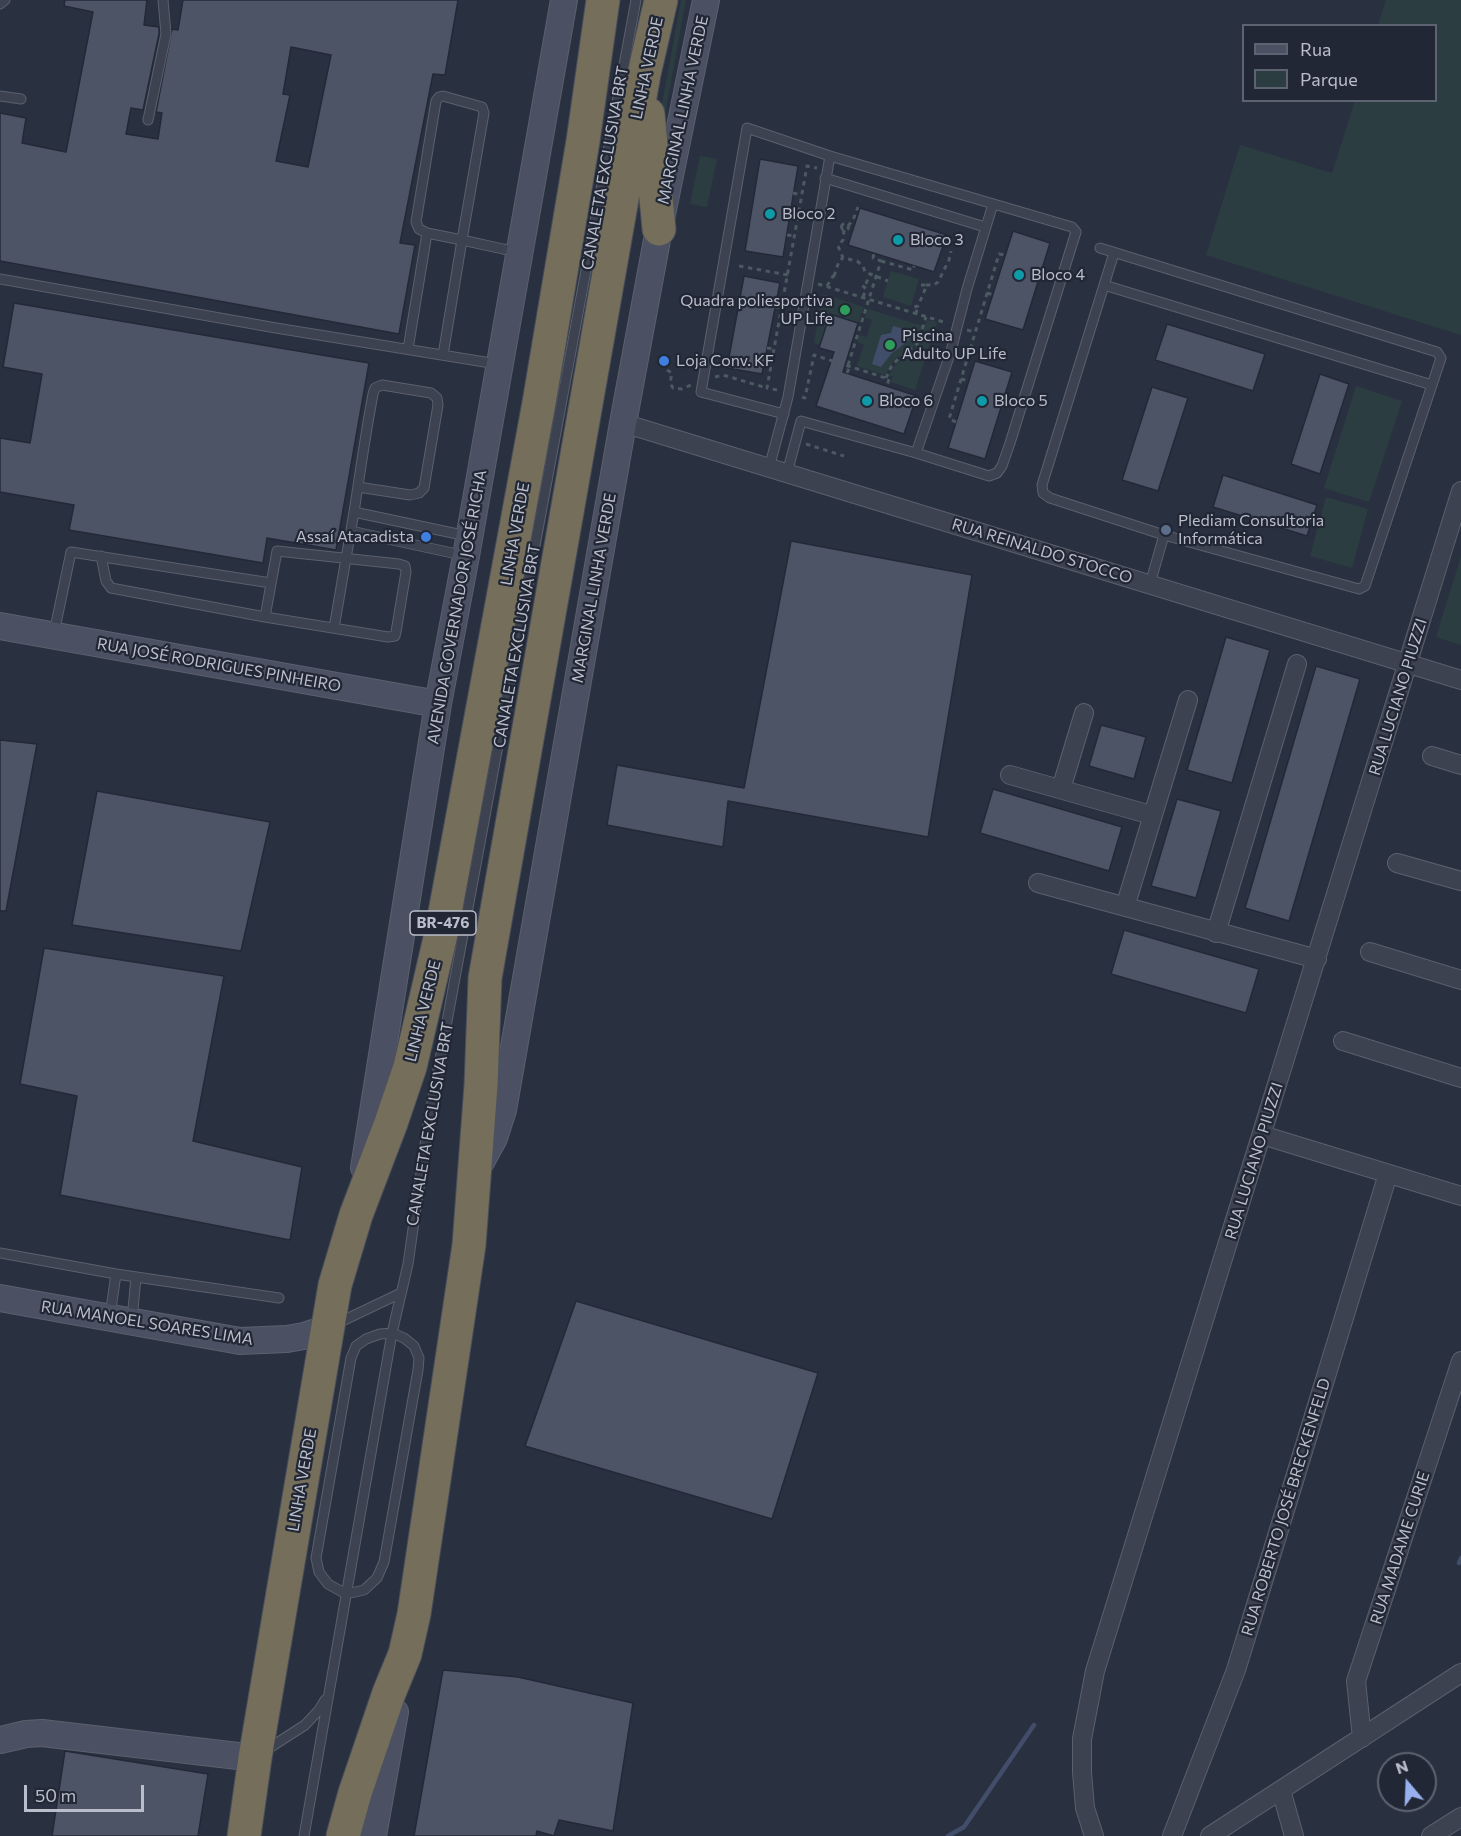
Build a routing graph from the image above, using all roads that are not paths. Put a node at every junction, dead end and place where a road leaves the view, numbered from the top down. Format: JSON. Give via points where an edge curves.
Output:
{"nodes":[{"id":1,"x":4,"y":0,"type":"edge"},
{"id":2,"x":164,"y":0,"type":"edge"},
{"id":3,"x":564,"y":0,"type":"edge"},
{"id":4,"x":603,"y":0,"type":"edge"},
{"id":5,"x":636,"y":0,"type":"edge"},
{"id":6,"x":661,"y":0,"type":"edge"},
{"id":7,"x":706,"y":0,"type":"edge"},
{"id":8,"x":0,"y":4,"type":"edge"},
{"id":9,"x":644,"y":74,"type":"junction"},
{"id":10,"x":0,"y":96,"type":"edge"},
{"id":11,"x":21,"y":99,"type":"dead end"},
{"id":12,"x":148,"y":120,"type":"dead end"},
{"id":13,"x":830,"y":156,"type":"junction"},
{"id":14,"x":825,"y":178,"type":"junction"},
{"id":15,"x":993,"y":204,"type":"junction"},
{"id":16,"x":986,"y":227,"type":"junction"},
{"id":17,"x":659,"y":229,"type":"junction"},
{"id":18,"x":427,"y":233,"type":"junction"},
{"id":19,"x":462,"y":240,"type":"junction"},
{"id":20,"x":1100,"y":248,"type":"dead end"},
{"id":21,"x":519,"y":252,"type":"junction"},
{"id":22,"x":1114,"y":253,"type":"junction"},
{"id":23,"x":0,"y":279,"type":"edge"},
{"id":24,"x":1104,"y":285,"type":"junction"},
{"id":25,"x":408,"y":349,"type":"junction"},
{"id":26,"x":443,"y":355,"type":"junction"},
{"id":27,"x":500,"y":364,"type":"junction"},
{"id":28,"x":1432,"y":385,"type":"junction"},
{"id":29,"x":783,"y":414,"type":"junction"},
{"id":30,"x":623,"y":423,"type":"junction"},
{"id":31,"x":916,"y":453,"type":"junction"},
{"id":32,"x":769,"y":468,"type":"junction"},
{"id":33,"x":787,"y":473,"type":"junction"},
{"id":34,"x":358,"y":487,"type":"junction"},
{"id":35,"x":1461,"y":491,"type":"edge"},
{"id":36,"x":354,"y":512,"type":"junction"},
{"id":37,"x":351,"y":531,"type":"junction"},
{"id":38,"x":1164,"y":535,"type":"junction"},
{"id":39,"x":468,"y":546,"type":"junction"},
{"id":40,"x":101,"y":556,"type":"junction"},
{"id":41,"x":345,"y":558,"type":"junction"},
{"id":42,"x":271,"y":583,"type":"junction"},
{"id":43,"x":1150,"y":585,"type":"junction"},
{"id":44,"x":265,"y":617,"type":"junction"},
{"id":45,"x":0,"y":626,"type":"edge"},
{"id":46,"x":334,"y":628,"type":"junction"},
{"id":47,"x":53,"y":635,"type":"junction"},
{"id":48,"x":1408,"y":663,"type":"junction"},
{"id":49,"x":1297,"y":664,"type":"dead end"},
{"id":50,"x":1461,"y":680,"type":"edge"},
{"id":51,"x":1188,"y":700,"type":"dead end"},
{"id":52,"x":438,"y":704,"type":"junction"},
{"id":53,"x":1084,"y":713,"type":"dead end"},
{"id":54,"x":1432,"y":756,"type":"dead end"},
{"id":55,"x":1461,"y":765,"type":"edge"},
{"id":56,"x":1010,"y":775,"type":"dead end"},
{"id":57,"x":1061,"y":789,"type":"junction"},
{"id":58,"x":1151,"y":815,"type":"junction"},
{"id":59,"x":1397,"y":863,"type":"dead end"},
{"id":60,"x":1461,"y":881,"type":"edge"},
{"id":61,"x":1038,"y":883,"type":"dead end"},
{"id":62,"x":1125,"y":907,"type":"junction"},
{"id":63,"x":1216,"y":933,"type":"junction"},
{"id":64,"x":1370,"y":952,"type":"dead end"},
{"id":65,"x":1317,"y":959,"type":"junction"},
{"id":66,"x":1461,"y":980,"type":"edge"},
{"id":67,"x":1343,"y":1041,"type":"dead end"},
{"id":68,"x":1461,"y":1078,"type":"edge"},
{"id":69,"x":1262,"y":1135,"type":"junction"},
{"id":70,"x":475,"y":1172,"type":"junction"},
{"id":71,"x":1388,"y":1174,"type":"junction"},
{"id":72,"x":1461,"y":1196,"type":"edge"},
{"id":73,"x":356,"y":1215,"type":"junction"},
{"id":74,"x":0,"y":1253,"type":"edge"},
{"id":75,"x":116,"y":1274,"type":"junction"},
{"id":76,"x":136,"y":1277,"type":"junction"},
{"id":77,"x":401,"y":1293,"type":"junction"},
{"id":78,"x":0,"y":1299,"type":"edge"},
{"id":79,"x":279,"y":1299,"type":"dead end"},
{"id":80,"x":121,"y":1320,"type":"junction"},
{"id":81,"x":328,"y":1328,"type":"junction"},
{"id":82,"x":392,"y":1333,"type":"junction"},
{"id":83,"x":1461,"y":1361,"type":"edge"},
{"id":84,"x":346,"y":1594,"type":"junction"},
{"id":85,"x":405,"y":1654,"type":"junction"},
{"id":86,"x":1461,"y":1673,"type":"edge"},
{"id":87,"x":329,"y":1692,"type":"junction"},
{"id":88,"x":1362,"y":1738,"type":"junction"},
{"id":89,"x":0,"y":1740,"type":"edge"},
{"id":90,"x":255,"y":1758,"type":"junction"},
{"id":91,"x":1281,"y":1790,"type":"junction"},
{"id":92,"x":1461,"y":1817,"type":"edge"},
{"id":93,"x":244,"y":1831,"type":"edge"},
{"id":94,"x":304,"y":1836,"type":"edge"},
{"id":95,"x":343,"y":1836,"type":"edge"},
{"id":96,"x":373,"y":1836,"type":"edge"},
{"id":97,"x":1094,"y":1836,"type":"edge"},
{"id":98,"x":1172,"y":1836,"type":"edge"},
{"id":99,"x":1210,"y":1836,"type":"edge"},
{"id":100,"x":1294,"y":1836,"type":"edge"},
{"id":101,"x":1431,"y":1836,"type":"edge"}],
"edges":[{"from":1,"to":8,"type":"lane"},
{"from":2,"to":12,"type":"lane","via":[[166,34]]},
{"from":3,"to":21,"type":"main road","name":"AVENIDA GOVERNADOR JOSÉ RICHA"},
{"from":4,"to":73,"type":"highway","name":"LINHA VERDE","number":"BR-476","via":[[539,403],[441,934],[410,1067]]},
{"from":5,"to":77,"type":"lane","name":"CANALETA EXCLUSIVA BRT","via":[[428,1124]]},
{"from":6,"to":9,"type":"highway","name":"LINHA VERDE","number":"BR-476"},
{"from":7,"to":17,"type":"main road","name":"MARGINAL LINHA VERDE"},
{"from":9,"to":17,"type":"highway"},
{"from":9,"to":70,"type":"highway","name":"LINHA VERDE","number":"BR-476","via":[[485,978]]},
{"from":10,"to":11,"type":"lane"},
{"from":13,"to":14,"type":"lane"},
{"from":13,"to":15,"type":"lane"},
{"from":13,"to":29,"type":"lane","via":[[747,128],[701,392]]},
{"from":14,"to":16,"type":"lane"},
{"from":14,"to":29,"type":"lane"},
{"from":15,"to":16,"type":"lane"},
{"from":15,"to":31,"type":"lane","via":[[1072,227],[1076,232],[1010,443],[997,473],[990,476]]},
{"from":16,"to":31,"type":"lane"},
{"from":17,"to":30,"type":"main road","name":"MARGINAL LINHA VERDE"},
{"from":18,"to":19,"type":"lane"},
{"from":18,"to":19,"type":"lane","via":[[416,222],[436,101],[443,96],[482,106],[484,110]]},
{"from":18,"to":25,"type":"lane"},
{"from":19,"to":21,"type":"lane"},
{"from":19,"to":26,"type":"lane"},
{"from":20,"to":22,"type":"lane"},
{"from":21,"to":27,"type":"main road","name":"AVENIDA GOVERNADOR JOSÉ RICHA"},
{"from":22,"to":24,"type":"lane"},
{"from":22,"to":28,"type":"lane","via":[[1437,352],[1441,358]]},
{"from":23,"to":25,"type":"lane"},
{"from":24,"to":28,"type":"lane"},
{"from":24,"to":38,"type":"lane","via":[[1042,485],[1043,493]]},
{"from":25,"to":26,"type":"lane"},
{"from":26,"to":27,"type":"lane"},
{"from":27,"to":39,"type":"main road","name":"AVENIDA GOVERNADOR JOSÉ RICHA"},
{"from":28,"to":38,"type":"lane","via":[[1365,586],[1359,589]]},
{"from":29,"to":32,"type":"lane"},
{"from":30,"to":32,"type":"street","name":"RUA REINALDO STOCCO"},
{"from":30,"to":70,"type":"main road","name":"MARGINAL LINHA VERDE","via":[[503,1110],[494,1138]]},
{"from":31,"to":33,"type":"lane","via":[[801,422]]},
{"from":32,"to":33,"type":"street","name":"RUA REINALDO STOCCO"},
{"from":33,"to":43,"type":"street","name":"RUA REINALDO STOCCO"},
{"from":34,"to":34,"type":"lane","via":[[411,495],[424,488],[438,405],[431,393],[375,388]]},
{"from":34,"to":36,"type":"lane"},
{"from":35,"to":48,"type":"street","name":"RUA LUCIANO PIUZZI"},
{"from":36,"to":37,"type":"lane"},
{"from":36,"to":39,"type":"lane"},
{"from":37,"to":39,"type":"lane"},
{"from":37,"to":41,"type":"lane"},
{"from":38,"to":43,"type":"lane"},
{"from":39,"to":52,"type":"main road","name":"AVENIDA GOVERNADOR JOSÉ RICHA"},
{"from":40,"to":42,"type":"lane"},
{"from":40,"to":44,"type":"lane","via":[[111,588]]},
{"from":40,"to":47,"type":"lane","via":[[71,552]]},
{"from":41,"to":42,"type":"lane","via":[[276,551]]},
{"from":41,"to":46,"type":"lane"},
{"from":41,"to":46,"type":"lane","via":[[399,564],[405,566],[406,572],[394,636]]},
{"from":42,"to":44,"type":"lane"},
{"from":43,"to":48,"type":"street","name":"RUA REINALDO STOCCO"},
{"from":44,"to":46,"type":"lane"},
{"from":45,"to":47,"type":"main road","name":"RUA JOSÉ RODRIGUES PINHEIRO"},
{"from":47,"to":52,"type":"main road","name":"RUA JOSÉ RODRIGUES PINHEIRO"},
{"from":48,"to":50,"type":"street","name":"RUA REINALDO STOCCO"},
{"from":48,"to":65,"type":"street","name":"RUA LUCIANO PIUZZI"},
{"from":49,"to":63,"type":"street"},
{"from":51,"to":58,"type":"street"},
{"from":52,"to":73,"type":"main road","name":"AVENIDA GOVERNADOR JOSÉ RICHA"},
{"from":53,"to":57,"type":"street"},
{"from":54,"to":55,"type":"street"},
{"from":56,"to":57,"type":"street"},
{"from":57,"to":58,"type":"street"},
{"from":58,"to":62,"type":"street"},
{"from":59,"to":60,"type":"street"},
{"from":61,"to":62,"type":"street"},
{"from":62,"to":63,"type":"street"},
{"from":63,"to":65,"type":"street"},
{"from":64,"to":66,"type":"street"},
{"from":65,"to":69,"type":"street","name":"RUA LUCIANO PIUZZI"},
{"from":67,"to":68,"type":"street"},
{"from":69,"to":71,"type":"street"},
{"from":69,"to":97,"type":"street","name":"RUA LUCIANO PIUZZI","via":[[1095,1671],[1082,1739],[1085,1809]]},
{"from":70,"to":85,"type":"highway","name":"LINHA VERDE","number":"BR-476","via":[[469,1245]]},
{"from":71,"to":72,"type":"street"},
{"from":71,"to":98,"type":"street","name":"RUA ROBERTO JOSÉ BRECKENFELD","via":[[1236,1670]]},
{"from":73,"to":81,"type":"highway","name":"LINHA VERDE","number":"BR-476","via":[[335,1285]]},
{"from":74,"to":75,"type":"lane"},
{"from":75,"to":76,"type":"lane"},
{"from":75,"to":80,"type":"lane"},
{"from":76,"to":79,"type":"lane"},
{"from":76,"to":80,"type":"lane"},
{"from":77,"to":81,"type":"lane"},
{"from":77,"to":82,"type":"lane","name":"CANALETA EXCLUSIVA BRT"},
{"from":78,"to":80,"type":"main road","name":"RUA MANOEL SOARES LIMA"},
{"from":80,"to":81,"type":"main road","name":"RUA MANOEL SOARES LIMA","via":[[240,1341],[286,1339]]},
{"from":81,"to":90,"type":"highway","name":"LINHA VERDE","number":"BR-476"},
{"from":82,"to":84,"type":"lane","name":"CANALETA EXCLUSIVA BRT"},
{"from":82,"to":84,"type":"lane","via":[[414,1346],[420,1358],[418,1370],[384,1562],[377,1578],[364,1590]]},
{"from":82,"to":84,"type":"lane","via":[[366,1339],[356,1346],[351,1358],[316,1558],[319,1572],[328,1584]]},
{"from":83,"to":88,"type":"street","name":"RUA MADAME CURIE","via":[[1356,1681]]},
{"from":84,"to":87,"type":"lane","name":"CANALETA EXCLUSIVA BRT"},
{"from":85,"to":95,"type":"highway","name":"LINHA VERDE","number":"BR-476"},
{"from":85,"to":96,"type":"main road"},
{"from":86,"to":88,"type":"street"},
{"from":87,"to":90,"type":"lane","name":"CANALETA EXCLUSIVA BRT","via":[[305,1725]]},
{"from":87,"to":94,"type":"lane","name":"CANALETA EXCLUSIVA BRT"},
{"from":88,"to":91,"type":"street"},
{"from":89,"to":90,"type":"main road","via":[[42,1733]]},
{"from":90,"to":93,"type":"highway","name":"LINHA VERDE","number":"BR-476"},
{"from":91,"to":99,"type":"street"},
{"from":91,"to":100,"type":"street"},
{"from":92,"to":101,"type":"street"}]}
